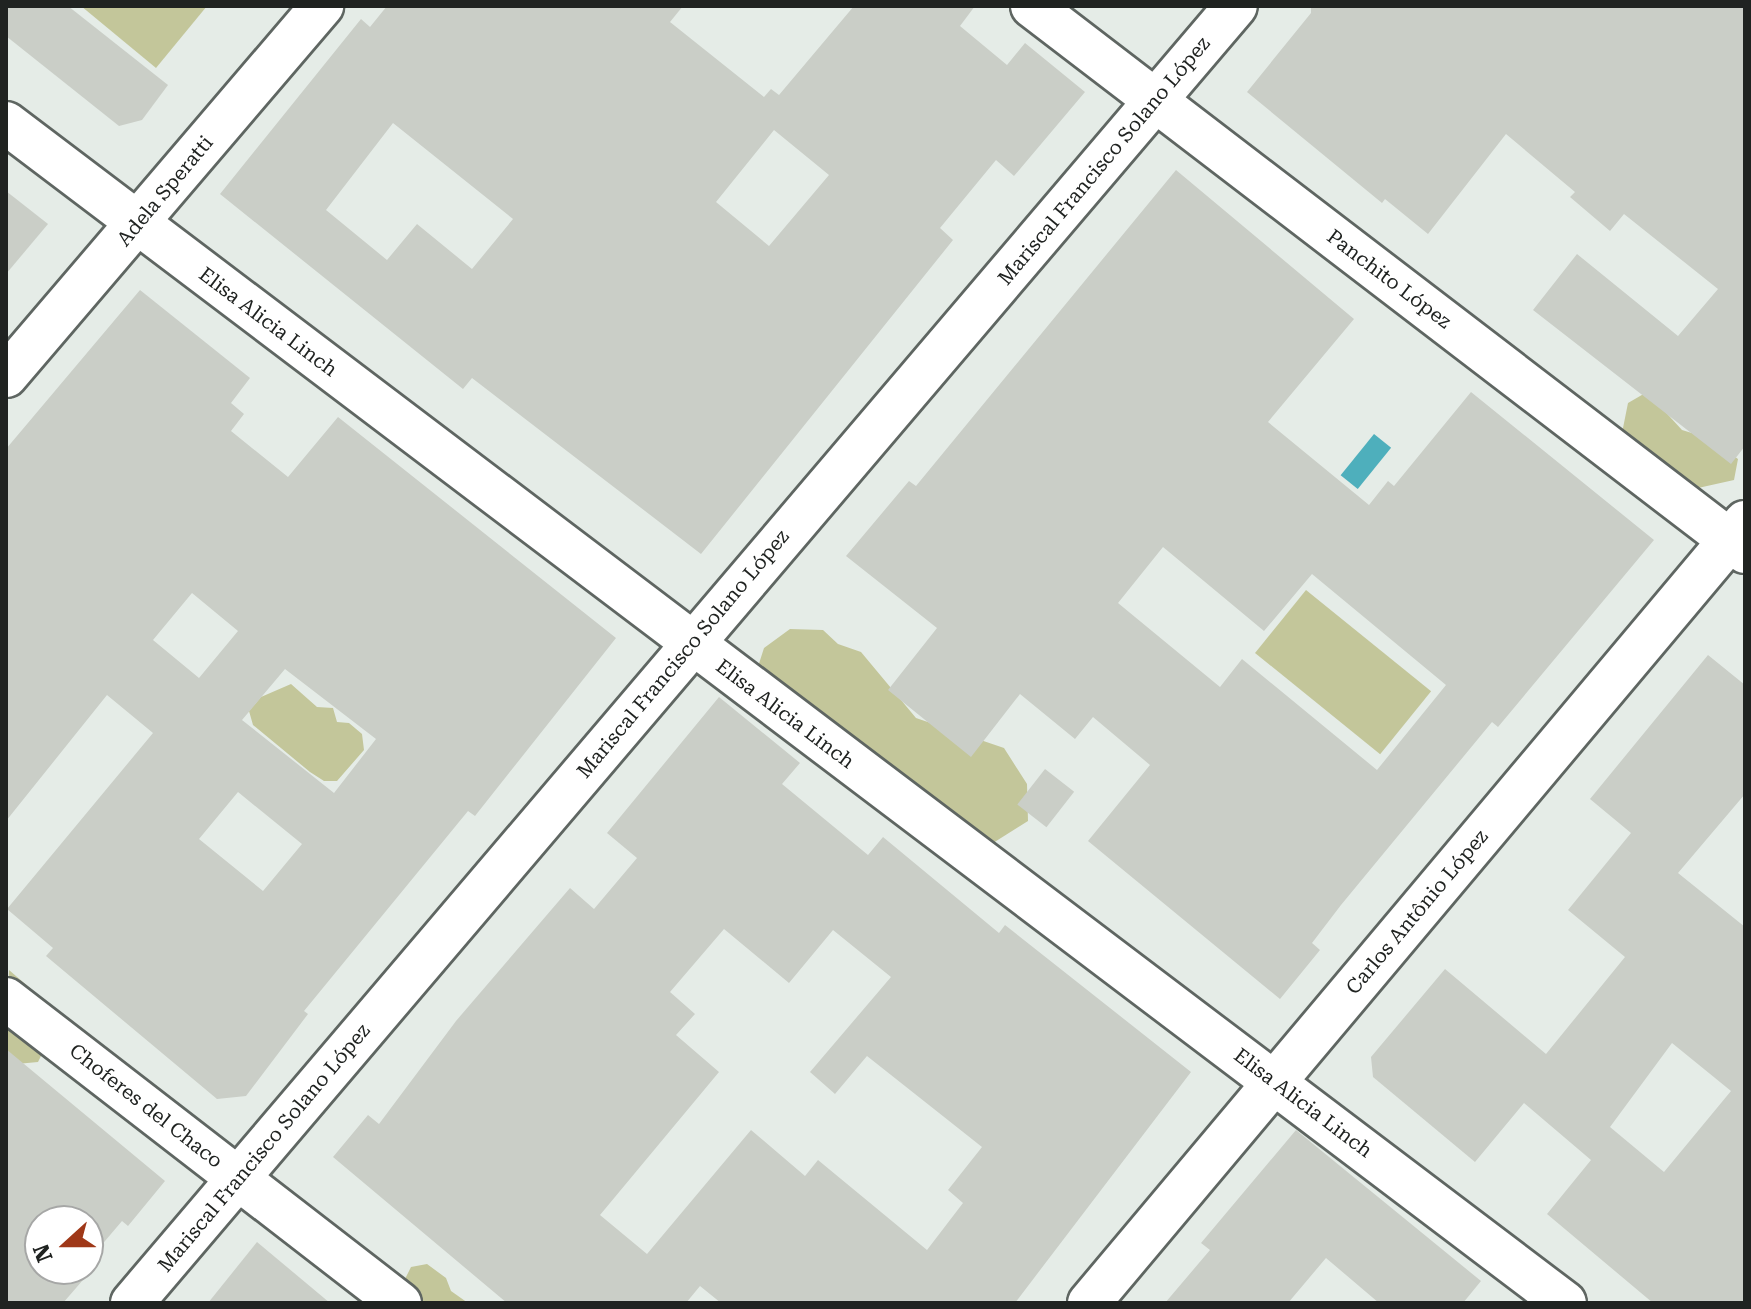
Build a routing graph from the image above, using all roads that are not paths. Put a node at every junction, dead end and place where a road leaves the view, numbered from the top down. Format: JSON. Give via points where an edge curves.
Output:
{"nodes":[{"id":1,"x":322,"y":6,"type":"edge"},
{"id":2,"x":1032,"y":6,"type":"edge"},
{"id":3,"x":1236,"y":6,"type":"edge"},
{"id":4,"x":1156,"y":101,"type":"junction"},
{"id":5,"x":6,"y":123,"type":"edge"},
{"id":6,"x":138,"y":223,"type":"junction"},
{"id":7,"x":6,"y":376,"type":"edge"},
{"id":8,"x":1740,"y":538,"type":"edge"},
{"id":9,"x":691,"y":644,"type":"junction"},
{"id":10,"x":6,"y":999,"type":"edge"},
{"id":11,"x":1275,"y":1081,"type":"junction"},
{"id":12,"x":239,"y":1178,"type":"junction"},
{"id":13,"x":132,"y":1303,"type":"edge"},
{"id":14,"x":400,"y":1303,"type":"edge"},
{"id":15,"x":1089,"y":1303,"type":"edge"},
{"id":16,"x":1565,"y":1303,"type":"edge"}],
"edges":[{"from":1,"to":6,"type":"street","name":"Adela Speratti"},
{"from":2,"to":4,"type":"street","name":"Panchito López"},
{"from":3,"to":4,"type":"street","name":"Mariscal Francisco Solano López"},
{"from":4,"to":8,"type":"street","name":"Panchito López"},
{"from":4,"to":9,"type":"street","name":"Mariscal Francisco Solano López"},
{"from":5,"to":6,"type":"street","name":"Elisa Alicia Linch"},
{"from":6,"to":7,"type":"street","name":"Adela Speratti"},
{"from":6,"to":9,"type":"street","name":"Elisa Alicia Linch"},
{"from":8,"to":11,"type":"street","name":"Carlos Antônio López"},
{"from":9,"to":11,"type":"street","name":"Elisa Alicia Linch"},
{"from":9,"to":12,"type":"street","name":"Mariscal Francisco Solano López"},
{"from":10,"to":12,"type":"street","name":"Choferes del Chaco"},
{"from":11,"to":15,"type":"street","name":"Carlos Antônio López"},
{"from":11,"to":16,"type":"street","name":"Elisa Alicia Linch"},
{"from":12,"to":13,"type":"street","name":"Mariscal Francisco Solano López"},
{"from":12,"to":14,"type":"street","name":"Choferes del Chaco"}]}
